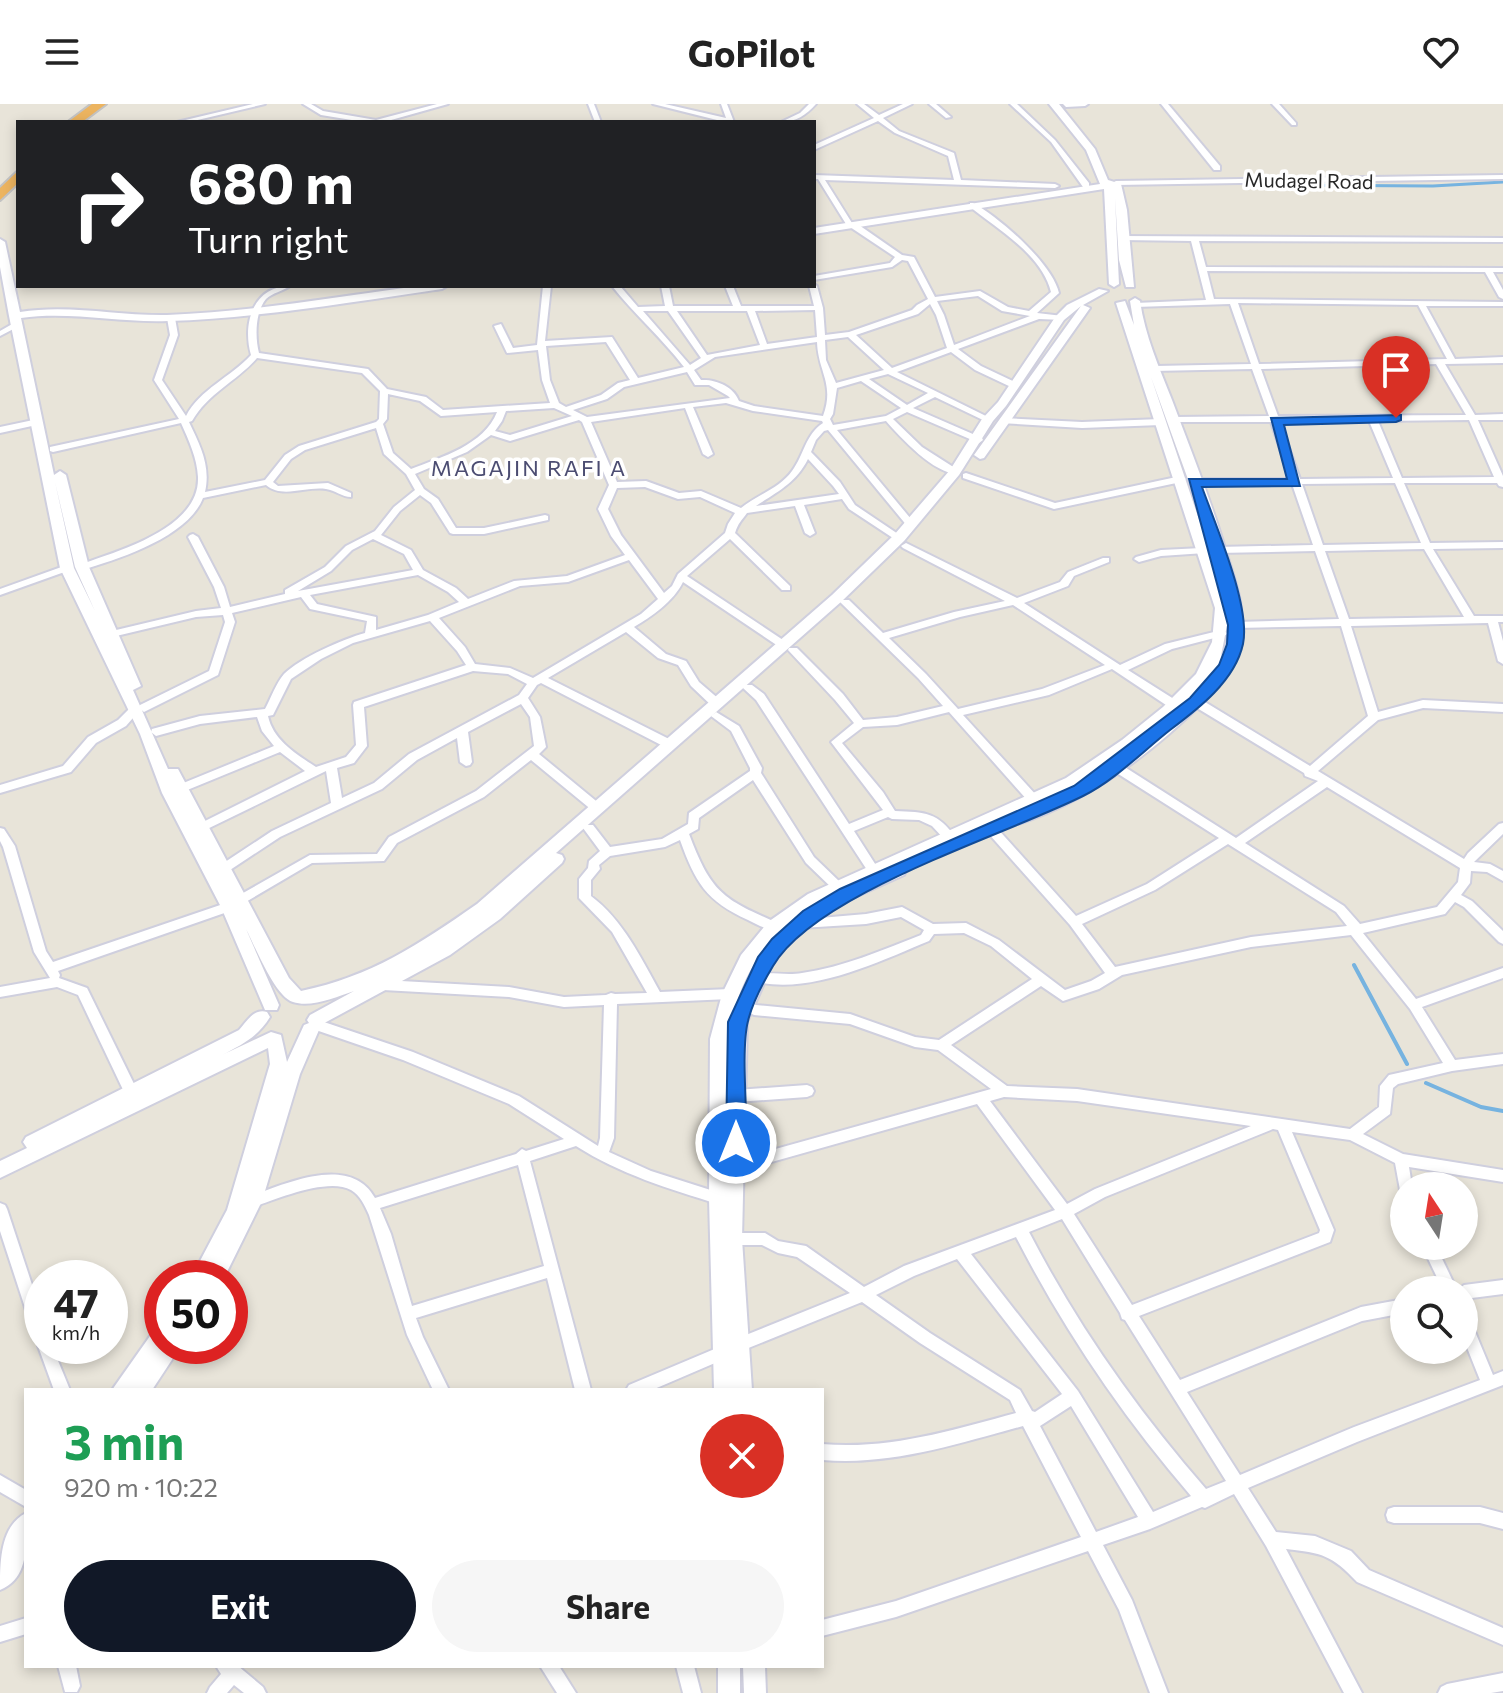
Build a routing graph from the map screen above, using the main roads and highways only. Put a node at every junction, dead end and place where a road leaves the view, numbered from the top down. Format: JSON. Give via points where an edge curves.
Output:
{"nodes":[{"id":1,"x":100,"y":104,"type":"edge"},
{"id":2,"x":107,"y":104,"type":"edge"},
{"id":3,"x":1054,"y":104,"type":"edge"},
{"id":4,"x":1065,"y":105,"type":"edge"},
{"id":5,"x":77,"y":120,"type":"edge"},
{"id":6,"x":86,"y":120,"type":"edge"},
{"id":7,"x":12,"y":179,"type":"edge"},
{"id":8,"x":1112,"y":181,"type":"junction"},
{"id":9,"x":0,"y":196,"type":"edge"},
{"id":10,"x":851,"y":223,"type":"junction"},
{"id":11,"x":816,"y":229,"type":"edge"},
{"id":12,"x":0,"y":232,"type":"edge"},
{"id":13,"x":0,"y":242,"type":"edge"},
{"id":14,"x":11,"y":281,"type":"edge"},
{"id":15,"x":401,"y":288,"type":"edge"},
{"id":16,"x":425,"y":288,"type":"edge"},
{"id":17,"x":1121,"y":296,"type":"junction"},
{"id":18,"x":259,"y":308,"type":"junction"},
{"id":19,"x":19,"y":315,"type":"junction"},
{"id":20,"x":996,"y":420,"type":"junction"},
{"id":21,"x":1167,"y":421,"type":"junction"},
{"id":22,"x":961,"y":474,"type":"junction"},
{"id":23,"x":903,"y":542,"type":"junction"},
{"id":24,"x":74,"y":567,"type":"junction"},
{"id":25,"x":1229,"y":629,"type":"junction"},
{"id":26,"x":787,"y":647,"type":"junction"},
{"id":27,"x":139,"y":709,"type":"junction"},
{"id":28,"x":716,"y":709,"type":"junction"},
{"id":29,"x":235,"y":904,"type":"junction"},
{"id":30,"x":298,"y":997,"type":"junction"},
{"id":31,"x":266,"y":1011,"type":"junction"},
{"id":32,"x":314,"y":1025,"type":"junction"},
{"id":33,"x":273,"y":1039,"type":"junction"},
{"id":34,"x":0,"y":1158,"type":"edge"},
{"id":35,"x":0,"y":1170,"type":"edge"},
{"id":36,"x":211,"y":1260,"type":"edge"},
{"id":37,"x":223,"y":1260,"type":"edge"},
{"id":38,"x":144,"y":1360,"type":"edge"},
{"id":39,"x":158,"y":1364,"type":"edge"},
{"id":40,"x":123,"y":1388,"type":"edge"},
{"id":41,"x":141,"y":1388,"type":"edge"},
{"id":42,"x":724,"y":1388,"type":"edge"},
{"id":43,"x":742,"y":1388,"type":"edge"},
{"id":44,"x":24,"y":1527,"type":"edge"},
{"id":45,"x":24,"y":1547,"type":"edge"},
{"id":46,"x":0,"y":1560,"type":"edge"},
{"id":47,"x":0,"y":1579,"type":"edge"},
{"id":48,"x":729,"y":1668,"type":"edge"},
{"id":49,"x":754,"y":1668,"type":"edge"},
{"id":50,"x":729,"y":1693,"type":"edge"},
{"id":51,"x":755,"y":1693,"type":"edge"}],
"edges":[{"from":1,"to":5,"type":"highway"},
{"from":2,"to":6,"type":"highway"},
{"from":3,"to":8,"type":"main road"},
{"from":4,"to":8,"type":"main road","via":[[1100,148]]},
{"from":7,"to":9,"type":"highway"},
{"from":8,"to":10,"type":"main road"},
{"from":8,"to":10,"type":"main road","via":[[1055,186]]},
{"from":8,"to":17,"type":"main road"},
{"from":8,"to":17,"type":"main road","via":[[1124,206]]},
{"from":10,"to":11,"type":"main road"},
{"from":12,"to":14,"type":"main road","via":[[12,247]]},
{"from":13,"to":14,"type":"main road"},
{"from":14,"to":19,"type":"main road"},
{"from":15,"to":18,"type":"main road"},
{"from":16,"to":18,"type":"main road"},
{"from":17,"to":20,"type":"main road","via":[[1080,311]]},
{"from":17,"to":20,"type":"main road","via":[[1071,307],[1014,385]]},
{"from":17,"to":21,"type":"main road"},
{"from":17,"to":21,"type":"main road","via":[[1156,369]]},
{"from":18,"to":19,"type":"main road"},
{"from":18,"to":19,"type":"main road","via":[[171,318]]},
{"from":19,"to":24,"type":"main road","via":[[38,422]]},
{"from":19,"to":24,"type":"main road","via":[[53,449]]},
{"from":20,"to":22,"type":"main road"},
{"from":20,"to":22,"type":"main road"},
{"from":21,"to":25,"type":"main road"},
{"from":22,"to":23,"type":"main road"},
{"from":22,"to":23,"type":"main road","via":[[911,525]]},
{"from":23,"to":26,"type":"main road"},
{"from":23,"to":26,"type":"main road","via":[[845,602]]},
{"from":24,"to":27,"type":"main road"},
{"from":24,"to":27,"type":"main road","via":[[112,634]]},
{"from":25,"to":42,"type":"main road","via":[[1209,666],[1173,704],[1097,766],[837,886],[774,926],[747,960],[730,994],[719,1039]]},
{"from":25,"to":43,"type":"main road","via":[[1235,644],[1226,667],[1196,702],[1116,767],[1080,791],[847,894],[801,923],[779,944],[757,978],[735,1040],[733,1239]]},
{"from":26,"to":28,"type":"main road"},
{"from":26,"to":28,"type":"main road","via":[[748,688]]},
{"from":27,"to":29,"type":"main road","via":[[170,793]]},
{"from":27,"to":29,"type":"main road","via":[[156,732]]},
{"from":28,"to":30,"type":"main road","via":[[483,908],[436,941],[345,987]]},
{"from":28,"to":32,"type":"main road","via":[[494,915]]},
{"from":29,"to":30,"type":"main road","via":[[283,983]]},
{"from":29,"to":31,"type":"main road"},
{"from":30,"to":31,"type":"main road"},
{"from":30,"to":32,"type":"main road","via":[[313,1004]]},
{"from":31,"to":33,"type":"main road","via":[[262,1030]]},
{"from":31,"to":34,"type":"main road","via":[[245,1035]]},
{"from":32,"to":33,"type":"main road","via":[[294,1040]]},
{"from":32,"to":37,"type":"main road","via":[[291,1074],[253,1201]]},
{"from":33,"to":35,"type":"main road"},
{"from":33,"to":36,"type":"main road","via":[[279,1064],[236,1212]]},
{"from":38,"to":40,"type":"main road"},
{"from":39,"to":41,"type":"main road"},
{"from":44,"to":46,"type":"main road"},
{"from":45,"to":47,"type":"main road"},
{"from":48,"to":50,"type":"main road"},
{"from":49,"to":51,"type":"main road"}]}
